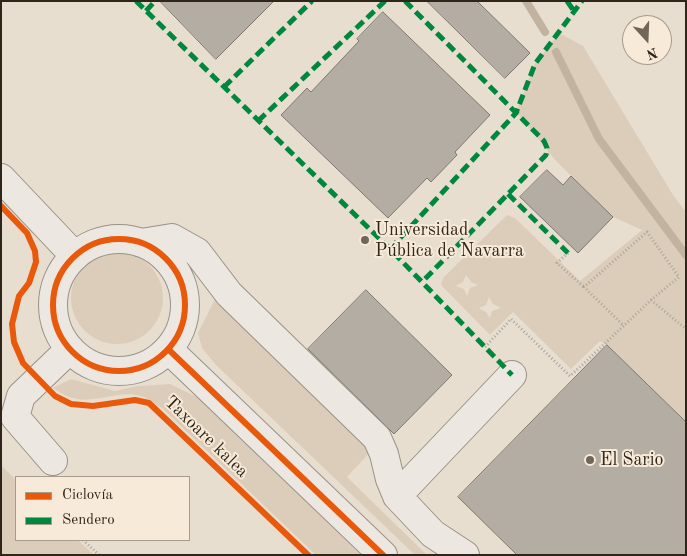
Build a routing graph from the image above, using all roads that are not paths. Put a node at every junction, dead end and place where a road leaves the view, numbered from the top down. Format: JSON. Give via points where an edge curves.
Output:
{"nodes":[{"id":1,"x":1,"y":178,"type":"edge"},
{"id":2,"x":141,"y":243,"type":"junction"},
{"id":3,"x":75,"y":256,"type":"junction"},
{"id":4,"x":70,"y":349,"type":"junction"},
{"id":5,"x":168,"y":349,"type":"junction"},
{"id":6,"x":512,"y":375,"type":"dead end"},
{"id":7,"x":53,"y":461,"type":"dead end"},
{"id":8,"x":397,"y":496,"type":"junction"},
{"id":9,"x":383,"y":555,"type":"edge"},
{"id":10,"x":465,"y":555,"type":"edge"}],
"edges":[{"from":1,"to":3,"type":"street"},
{"from":2,"to":3,"type":"street","via":[[124,239],[106,240]]},
{"from":2,"to":5,"type":"street","via":[[160,253],[174,269],[183,288],[185,310],[180,330]]},
{"from":2,"to":8,"type":"street","via":[[172,238],[197,252],[229,294],[377,438]]},
{"from":3,"to":4,"type":"street","via":[[62,272],[54,293],[54,314],[60,335]]},
{"from":4,"to":5,"type":"street","via":[[82,360],[118,371],[137,368]]},
{"from":4,"to":7,"type":"street","via":[[21,396],[15,417]]},
{"from":5,"to":9,"type":"street"},
{"from":6,"to":8,"type":"street"},
{"from":8,"to":10,"type":"street","via":[[433,534]]}]}
